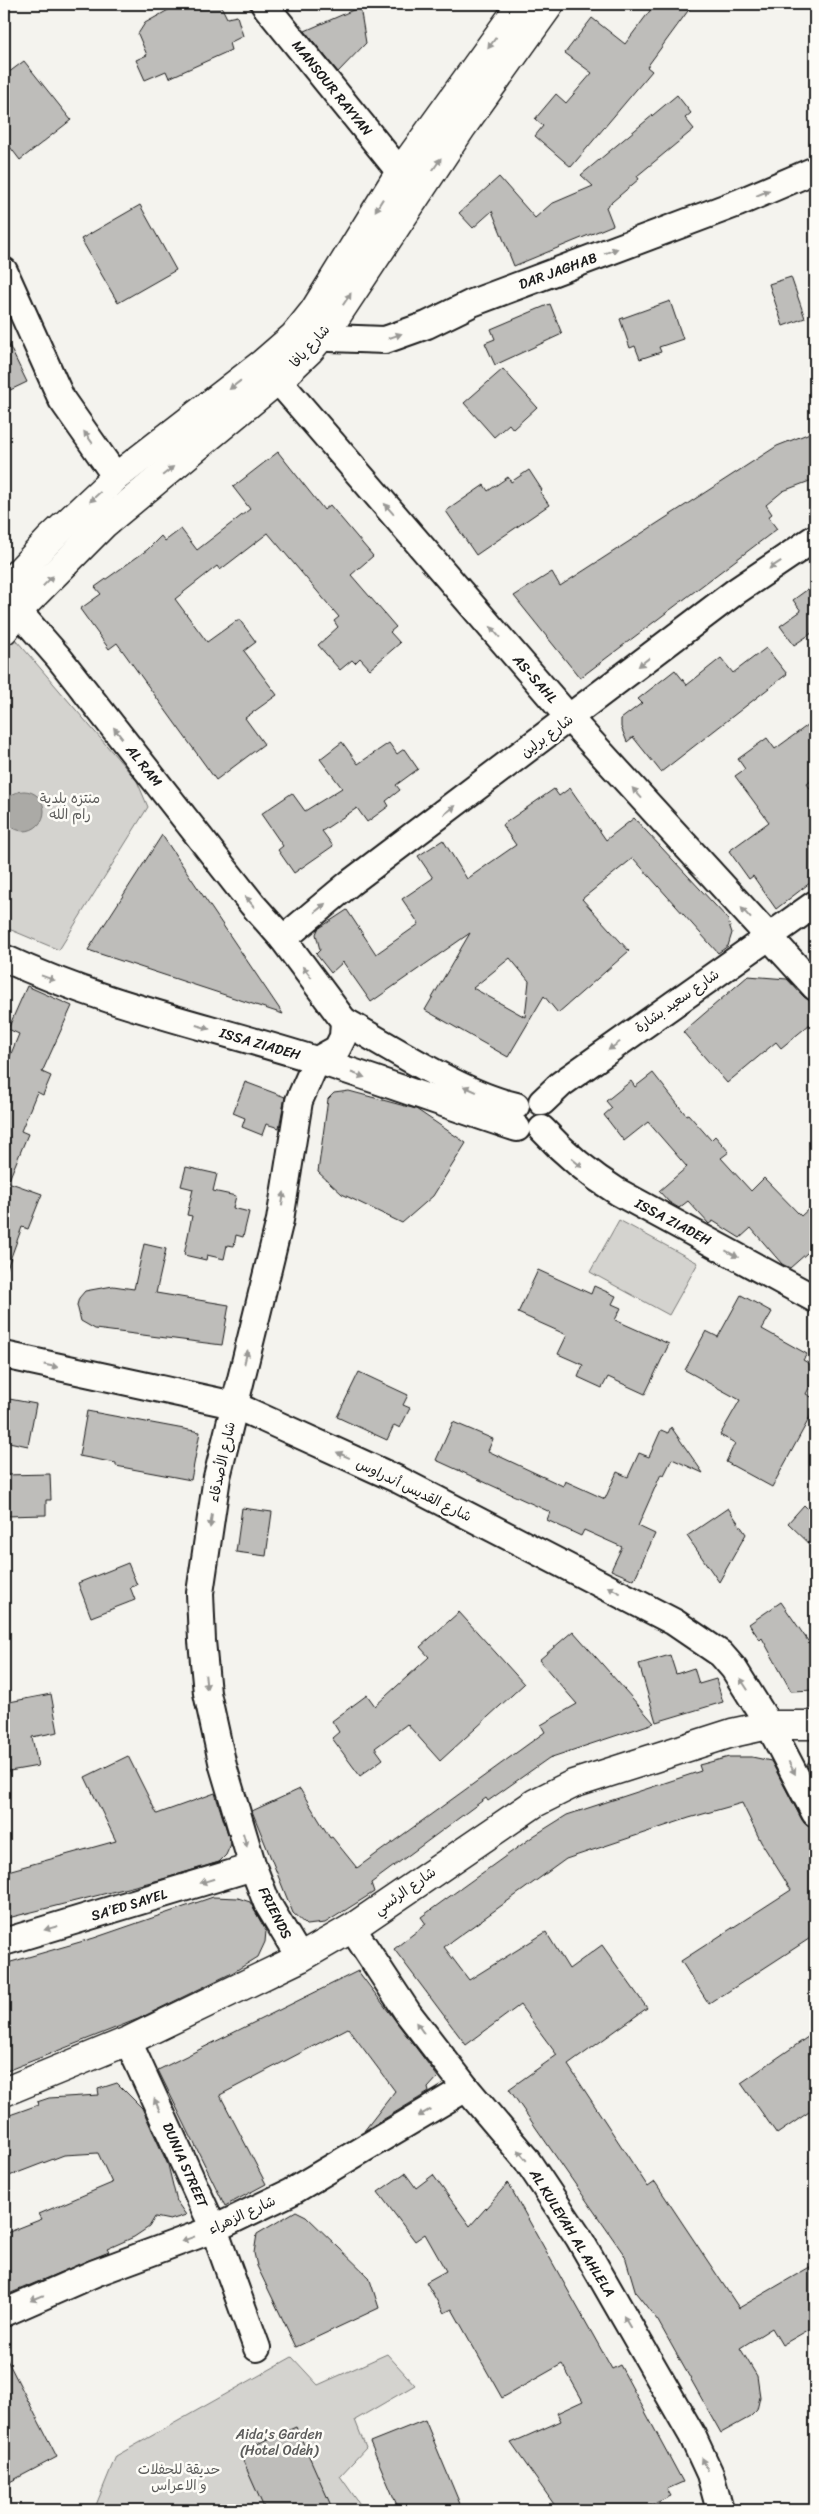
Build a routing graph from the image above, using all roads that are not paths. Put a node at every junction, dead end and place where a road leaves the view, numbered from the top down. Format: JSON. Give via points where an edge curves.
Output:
{"nodes":[{"id":1,"x":264,"y":4,"type":"edge"},
{"id":2,"x":521,"y":4,"type":"edge"},
{"id":3,"x":550,"y":4,"type":"edge"},
{"id":4,"x":815,"y":170,"type":"edge"},
{"id":5,"x":400,"y":172,"type":"junction"},
{"id":6,"x":4,"y":271,"type":"edge"},
{"id":7,"x":307,"y":337,"type":"junction"},
{"id":8,"x":270,"y":372,"type":"junction"},
{"id":9,"x":116,"y":476,"type":"junction"},
{"id":10,"x":815,"y":538,"type":"edge"},
{"id":11,"x":4,"y":588,"type":"edge"},
{"id":12,"x":9,"y":612,"type":"edge"},
{"id":13,"x":570,"y":719,"type":"junction"},
{"id":14,"x":815,"y":904,"type":"edge"},
{"id":15,"x":768,"y":937,"type":"junction"},
{"id":16,"x":283,"y":939,"type":"junction"},
{"id":17,"x":4,"y":958,"type":"edge"},
{"id":18,"x":815,"y":987,"type":"edge"},
{"id":19,"x":338,"y":1012,"type":"junction"},
{"id":20,"x":317,"y":1060,"type":"junction"},
{"id":21,"x":525,"y":1121,"type":"junction"},
{"id":22,"x":815,"y":1299,"type":"edge"},
{"id":23,"x":4,"y":1355,"type":"edge"},
{"id":24,"x":234,"y":1405,"type":"junction"},
{"id":25,"x":769,"y":1725,"type":"junction"},
{"id":26,"x":815,"y":1725,"type":"edge"},
{"id":27,"x":815,"y":1813,"type":"edge"},
{"id":28,"x":253,"y":1867,"type":"junction"},
{"id":29,"x":352,"y":1928,"type":"junction"},
{"id":30,"x":4,"y":1942,"type":"edge"},
{"id":31,"x":300,"y":1958,"type":"junction"},
{"id":32,"x":128,"y":2041,"type":"junction"},
{"id":33,"x":466,"y":2088,"type":"junction"},
{"id":34,"x":4,"y":2092,"type":"edge"},
{"id":35,"x":214,"y":2229,"type":"junction"},
{"id":36,"x":4,"y":2312,"type":"edge"},
{"id":37,"x":257,"y":2348,"type":"dead end"},
{"id":38,"x":720,"y":2510,"type":"edge"}],
"edges":[{"from":1,"to":5,"type":"street","name":"MANSOUR RAYYAN"},
{"from":2,"to":5,"type":"main road","name":"شارع يافا","one_way":true},
{"from":7,"to":3,"type":"main road","name":"شارع يافا","one_way":true},
{"from":7,"to":4,"type":"street","name":"DAR JAGHAB","one_way":true,"via":[[385,340]]},
{"from":5,"to":7,"type":"main road","name":"شارع يافا","one_way":true,"via":[[314,311]]},
{"from":9,"to":6,"type":"street","one_way":true,"via":[[62,400]]},
{"from":7,"to":8,"type":"main road","name":"شارع يافا"},
{"from":8,"to":9,"type":"main road","name":"شارع يافا","one_way":true},
{"from":12,"to":8,"type":"main road","name":"شارع يافا","one_way":true},
{"from":13,"to":8,"type":"street","name":"AS-SAHL","one_way":true},
{"from":9,"to":11,"type":"main road","name":"شارع يافا","one_way":true},
{"from":10,"to":13,"type":"street","name":"شارع برلين","one_way":true,"via":[[735,592]]},
{"from":16,"to":12,"type":"street","name":"AL RAM","one_way":true,"via":[[59,658]]},
{"from":15,"to":13,"type":"street","name":"AS-SAHL","one_way":true},
{"from":16,"to":13,"type":"street","name":"شارع برلين","one_way":true,"via":[[350,883]]},
{"from":14,"to":15,"type":"street","name":"شارع سعيد بشارة"},
{"from":15,"to":18,"type":"street","name":"AS-SAHL"},
{"from":15,"to":21,"type":"street","name":"شارع سعيد بشارة","one_way":true,"via":[[561,1084],[542,1102],[531,1098]]},
{"from":19,"to":16,"type":"street","name":"AL RAM","one_way":true},
{"from":17,"to":20,"type":"street","name":"ISSA ZIADEH","one_way":true,"via":[[89,993]]},
{"from":19,"to":20,"type":"street","via":[[343,1037],[336,1049]]},
{"from":21,"to":19,"type":"street","one_way":true,"via":[[500,1102],[458,1084]]},
{"from":20,"to":21,"type":"street","name":"ISSA ZIADEH","one_way":true,"via":[[427,1099]]},
{"from":24,"to":20,"type":"street","name":"شارع الأصدقاء","one_way":true,"via":[[280,1220],[299,1100]]},
{"from":21,"to":22,"type":"street","name":"ISSA ZIADEH","one_way":true,"via":[[618,1192]]},
{"from":23,"to":24,"type":"street","name":"شارع القديس أندراوس","one_way":true},
{"from":25,"to":24,"type":"street","name":"شارع القديس أندراوس","one_way":true,"via":[[721,1654],[674,1622],[398,1480]]},
{"from":24,"to":28,"type":"street","name":"شارع الأصدقاء","one_way":true,"via":[[217,1477],[200,1593],[208,1693],[223,1766]]},
{"from":25,"to":26,"type":"main road","name":"شارع الرئسي"},
{"from":25,"to":27,"type":"street","name":"شارع القديس أندراوس","one_way":true},
{"from":25,"to":29,"type":"main road","name":"شارع الرئسي","via":[[694,1744],[573,1784],[535,1803],[490,1832]]},
{"from":28,"to":30,"type":"street","name":"SA’ED SAYEL","one_way":true},
{"from":28,"to":31,"type":"street","name":"FRIENDS","via":[[267,1904]]},
{"from":29,"to":31,"type":"main road","name":"شارع الرئسي"},
{"from":33,"to":29,"type":"street","name":"AL KULEYAH AL AHLELA","one_way":true,"via":[[408,2013]]},
{"from":31,"to":32,"type":"main road","name":"شارع الرئسي"},
{"from":32,"to":34,"type":"main road","name":"شارع الرئسي"},
{"from":35,"to":32,"type":"street","name":"DUNIA STREET","one_way":true},
{"from":33,"to":35,"type":"street","name":"شارع الزهراء","one_way":true,"via":[[291,2192]]},
{"from":38,"to":33,"type":"street","name":"AL KULEYAH AL AHLELA","one_way":true,"via":[[710,2474],[692,2435],[579,2238],[526,2159]]},
{"from":35,"to":36,"type":"street","name":"شارع الزهراء","one_way":true,"via":[[95,2273]]},
{"from":35,"to":37,"type":"street","name":"DUNIA STREET"}]}
